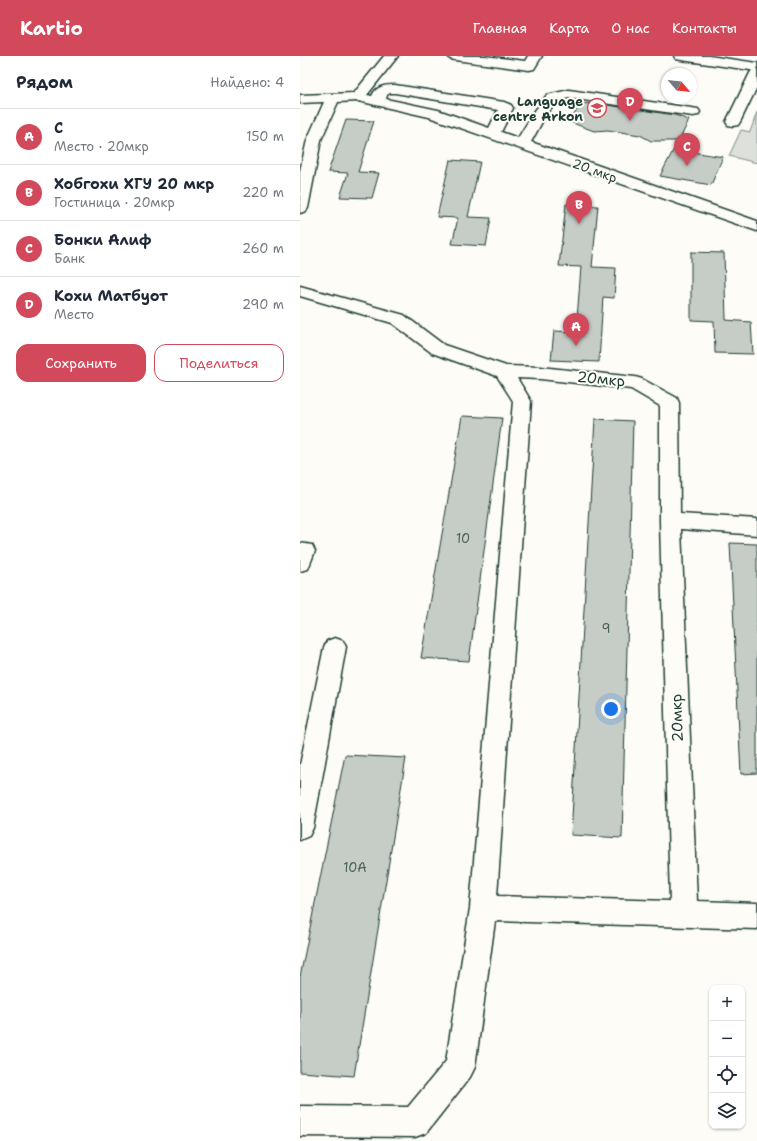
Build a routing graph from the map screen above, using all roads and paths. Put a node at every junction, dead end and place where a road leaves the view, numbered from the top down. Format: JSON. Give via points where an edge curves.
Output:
{"nodes":[{"id":1,"x":391,"y":56,"type":"edge"},
{"id":2,"x":456,"y":56,"type":"edge"},
{"id":3,"x":535,"y":56,"type":"edge"},
{"id":4,"x":681,"y":56,"type":"edge"},
{"id":5,"x":757,"y":66,"type":"edge"},
{"id":6,"x":757,"y":73,"type":"edge"},
{"id":7,"x":358,"y":97,"type":"junction"},
{"id":8,"x":333,"y":98,"type":"junction"},
{"id":9,"x":300,"y":99,"type":"edge"},
{"id":10,"x":378,"y":100,"type":"junction"},
{"id":11,"x":693,"y":112,"type":"dead end"},
{"id":12,"x":733,"y":122,"type":"dead end"},
{"id":13,"x":493,"y":134,"type":"junction"},
{"id":14,"x":307,"y":140,"type":"edge"},
{"id":15,"x":522,"y":144,"type":"junction"},
{"id":16,"x":300,"y":208,"type":"edge"},
{"id":17,"x":757,"y":226,"type":"edge"},
{"id":18,"x":300,"y":291,"type":"edge"},
{"id":19,"x":504,"y":372,"type":"junction"},
{"id":20,"x":670,"y":521,"type":"junction"},
{"id":21,"x":757,"y":527,"type":"edge"},
{"id":22,"x":300,"y":551,"type":"edge"},
{"id":23,"x":300,"y":563,"type":"edge"},
{"id":24,"x":335,"y":647,"type":"dead end"},
{"id":25,"x":300,"y":828,"type":"edge"},
{"id":26,"x":483,"y":908,"type":"junction"},
{"id":27,"x":684,"y":915,"type":"junction"},
{"id":28,"x":757,"y":916,"type":"edge"},
{"id":29,"x":300,"y":1121,"type":"edge"}],
"edges":[{"from":1,"to":7,"type":"street"},
{"from":2,"to":3,"type":"street","via":[[529,66]]},
{"from":4,"to":5,"type":"street"},
{"from":6,"to":12,"type":"street"},
{"from":7,"to":8,"type":"street","name":"20 мкр"},
{"from":7,"to":10,"type":"street","name":"20 мкр"},
{"from":8,"to":9,"type":"street","name":"20 мкр"},
{"from":8,"to":14,"type":"street"},
{"from":10,"to":13,"type":"street","name":"20 мкр","via":[[433,113]]},
{"from":10,"to":13,"type":"street","via":[[381,92],[395,89],[499,105],[506,108]]},
{"from":11,"to":15,"type":"street","via":[[569,94],[552,98]]},
{"from":13,"to":15,"type":"street","name":"20 мкр"},
{"from":14,"to":16,"type":"street"},
{"from":15,"to":17,"type":"street","name":"20 мкр"},
{"from":18,"to":19,"type":"street","via":[[398,319],[438,350]]},
{"from":19,"to":20,"type":"street","name":"20мкр","via":[[540,373],[635,383],[670,403]]},
{"from":19,"to":26,"type":"street","via":[[522,401]]},
{"from":20,"to":21,"type":"street"},
{"from":20,"to":27,"type":"street","name":"20мкр"},
{"from":22,"to":23,"type":"street","via":[[304,551]]},
{"from":24,"to":25,"type":"street"},
{"from":26,"to":27,"type":"street"},
{"from":26,"to":29,"type":"street","via":[[460,1067],[415,1122]]},
{"from":27,"to":28,"type":"street"}]}
